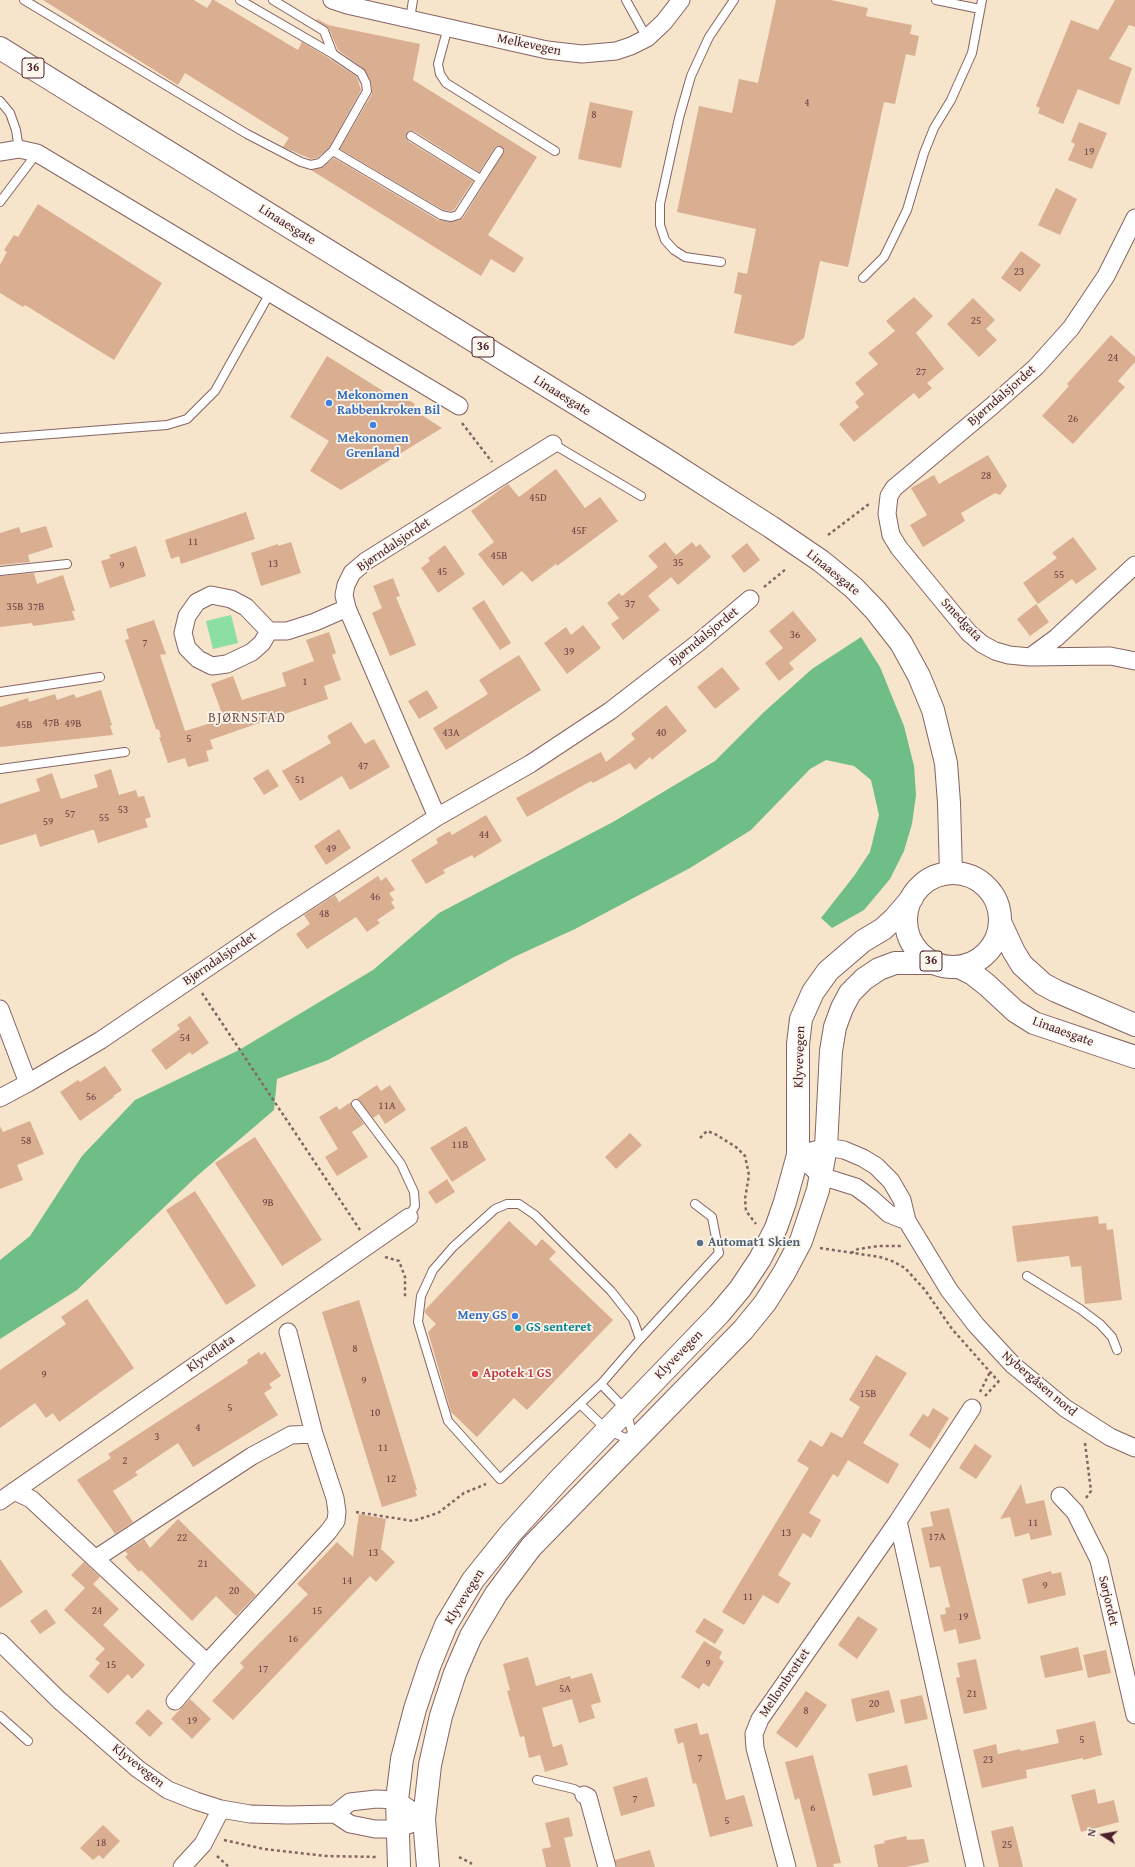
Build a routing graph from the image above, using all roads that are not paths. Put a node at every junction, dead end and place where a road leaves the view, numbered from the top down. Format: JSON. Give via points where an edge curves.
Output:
{"nodes":[{"id":1,"x":24,"y":0,"type":"edge"},
{"id":2,"x":240,"y":0,"type":"edge"},
{"id":3,"x":273,"y":0,"type":"edge"},
{"id":4,"x":332,"y":0,"type":"edge"},
{"id":5,"x":414,"y":0,"type":"edge"},
{"id":6,"x":626,"y":0,"type":"edge"},
{"id":7,"x":682,"y":0,"type":"edge"},
{"id":8,"x":734,"y":0,"type":"edge"},
{"id":9,"x":936,"y":0,"type":"edge"},
{"id":10,"x":982,"y":0,"type":"edge"},
{"id":11,"x":980,"y":9,"type":"junction"},
{"id":12,"x":410,"y":19,"type":"junction"},
{"id":13,"x":448,"y":27,"type":"junction"},
{"id":14,"x":647,"y":38,"type":"junction"},
{"id":15,"x":0,"y":48,"type":"edge"},
{"id":16,"x":334,"y":54,"type":"junction"},
{"id":17,"x":0,"y":101,"type":"edge"},
{"id":18,"x":411,"y":136,"type":"dead end"},
{"id":19,"x":19,"y":149,"type":"junction"},
{"id":20,"x":333,"y":151,"type":"junction"},
{"id":21,"x":499,"y":151,"type":"dead end"},
{"id":22,"x":555,"y":151,"type":"dead end"},
{"id":23,"x":0,"y":152,"type":"edge"},
{"id":24,"x":37,"y":153,"type":"junction"},
{"id":25,"x":480,"y":179,"type":"junction"},
{"id":26,"x":0,"y":202,"type":"edge"},
{"id":27,"x":1135,"y":218,"type":"edge"},
{"id":28,"x":721,"y":262,"type":"dead end"},
{"id":29,"x":863,"y":278,"type":"dead end"},
{"id":30,"x":270,"y":293,"type":"junction"},
{"id":31,"x":459,"y":406,"type":"road end"},
{"id":32,"x":0,"y":438,"type":"edge"},
{"id":33,"x":553,"y":444,"type":"joint"},
{"id":34,"x":641,"y":496,"type":"dead end"},
{"id":35,"x":889,"y":496,"type":"joint"},
{"id":36,"x":67,"y":564,"type":"dead end"},
{"id":37,"x":1135,"y":565,"type":"edge"},
{"id":38,"x":0,"y":571,"type":"edge"},
{"id":39,"x":750,"y":599,"type":"road end"},
{"id":40,"x":347,"y":608,"type":"junction"},
{"id":41,"x":269,"y":631,"type":"junction"},
{"id":42,"x":1030,"y":657,"type":"junction"},
{"id":43,"x":1135,"y":661,"type":"edge"},
{"id":44,"x":100,"y":677,"type":"dead end"},
{"id":45,"x":0,"y":692,"type":"edge"},
{"id":46,"x":125,"y":752,"type":"dead end"},
{"id":47,"x":0,"y":769,"type":"edge"},
{"id":48,"x":437,"y":817,"type":"junction"},
{"id":49,"x":950,"y":873,"type":"junction"},
{"id":50,"x":912,"y":898,"type":"junction"},
{"id":51,"x":1000,"y":922,"type":"junction"},
{"id":52,"x":934,"y":963,"type":"junction"},
{"id":53,"x":959,"y":967,"type":"junction"},
{"id":54,"x":0,"y":1009,"type":"edge"},
{"id":55,"x":1135,"y":1025,"type":"edge"},
{"id":56,"x":1135,"y":1057,"type":"edge"},
{"id":57,"x":28,"y":1084,"type":"junction"},
{"id":58,"x":0,"y":1098,"type":"edge"},
{"id":59,"x":356,"y":1104,"type":"dead end"},
{"id":60,"x":826,"y":1147,"type":"junction"},
{"id":61,"x":798,"y":1155,"type":"junction"},
{"id":62,"x":821,"y":1176,"type":"junction"},
{"id":63,"x":695,"y":1204,"type":"dead end"},
{"id":64,"x":409,"y":1217,"type":"joint"},
{"id":65,"x":906,"y":1221,"type":"junction"},
{"id":66,"x":1027,"y":1276,"type":"dead end"},
{"id":67,"x":288,"y":1332,"type":"dead end"},
{"id":68,"x":640,"y":1339,"type":"junction"},
{"id":69,"x":1117,"y":1350,"type":"dead end"},
{"id":70,"x":602,"y":1384,"type":"junction"},
{"id":71,"x":580,"y":1404,"type":"junction"},
{"id":72,"x":972,"y":1408,"type":"road end"},
{"id":73,"x":626,"y":1410,"type":"junction"},
{"id":74,"x":607,"y":1430,"type":"junction"},
{"id":75,"x":314,"y":1434,"type":"junction"},
{"id":76,"x":635,"y":1442,"type":"junction"},
{"id":77,"x":1135,"y":1448,"type":"edge"},
{"id":78,"x":14,"y":1492,"type":"junction"},
{"id":79,"x":1060,"y":1496,"type":"dead end"},
{"id":80,"x":0,"y":1501,"type":"edge"},
{"id":81,"x":898,"y":1520,"type":"junction"},
{"id":82,"x":95,"y":1559,"type":"junction"},
{"id":83,"x":0,"y":1642,"type":"edge"},
{"id":84,"x":207,"y":1663,"type":"junction"},
{"id":85,"x":175,"y":1702,"type":"dead end"},
{"id":86,"x":1135,"y":1714,"type":"edge"},
{"id":87,"x":0,"y":1716,"type":"edge"},
{"id":88,"x":28,"y":1741,"type":"dead end"},
{"id":89,"x":537,"y":1780,"type":"dead end"},
{"id":90,"x":584,"y":1795,"type":"joint"},
{"id":91,"x":397,"y":1800,"type":"junction"},
{"id":92,"x":221,"y":1809,"type":"junction"},
{"id":93,"x":335,"y":1814,"type":"junction"},
{"id":94,"x":424,"y":1819,"type":"junction"},
{"id":95,"x":397,"y":1829,"type":"junction"},
{"id":96,"x":182,"y":1867,"type":"edge"},
{"id":97,"x":399,"y":1867,"type":"edge"},
{"id":98,"x":428,"y":1867,"type":"edge"},
{"id":99,"x":607,"y":1867,"type":"edge"},
{"id":100,"x":787,"y":1867,"type":"edge"},
{"id":101,"x":975,"y":1867,"type":"edge"}],
"edges":[{"from":1,"to":20,"type":"lane","via":[[247,134],[301,162],[311,165],[320,163]]},
{"from":2,"to":16,"type":"lane"},
{"from":3,"to":16,"type":"lane","via":[[324,31]]},
{"from":4,"to":12,"type":"street","name":"Melkevegen"},
{"from":5,"to":12,"type":"lane"},
{"from":6,"to":14,"type":"lane"},
{"from":7,"to":14,"type":"street","name":"Melkevegen"},
{"from":8,"to":28,"type":"lane","via":[[709,37],[690,76],[660,204],[660,225],[665,240],[674,250],[685,257]]},
{"from":9,"to":11,"type":"lane"},
{"from":10,"to":11,"type":"lane"},
{"from":11,"to":29,"type":"lane","via":[[972,53],[951,100],[934,128],[907,210],[884,257]]},
{"from":12,"to":13,"type":"street","name":"Melkevegen"},
{"from":13,"to":14,"type":"street","name":"Melkevegen","via":[[547,50],[582,54],[616,51]]},
{"from":13,"to":22,"type":"lane","via":[[438,64],[440,74],[446,83]]},
{"from":15,"to":49,"type":"main road","name":"Linaaesgate","number":"36","via":[[681,470],[821,561],[854,588],[901,643],[919,676],[933,710],[946,763]]},
{"from":16,"to":20,"type":"lane","via":[[361,73],[367,91]]},
{"from":17,"to":19,"type":"lane","via":[[10,113]]},
{"from":18,"to":25,"type":"lane"},
{"from":19,"to":23,"type":"street"},
{"from":19,"to":24,"type":"street"},
{"from":20,"to":25,"type":"lane","via":[[441,215],[450,217],[458,215]]},
{"from":21,"to":25,"type":"lane"},
{"from":24,"to":26,"type":"lane"},
{"from":24,"to":30,"type":"street"},
{"from":27,"to":35,"type":"street","name":"Bjørndalsjordet","via":[[1106,276],[1072,328],[1036,367],[904,479]]},
{"from":30,"to":31,"type":"street"},
{"from":30,"to":32,"type":"lane","via":[[215,391],[187,419],[167,424]]},
{"from":33,"to":34,"type":"lane","name":"Bjørndalsjordet"},
{"from":33,"to":40,"type":"street","name":"Bjørndalsjordet","via":[[366,561],[352,573],[346,585],[344,595]]},
{"from":35,"to":42,"type":"street","name":"Smedgata","via":[[887,506],[891,535],[969,633],[995,651]]},
{"from":36,"to":38,"type":"lane"},
{"from":37,"to":42,"type":"street","via":[[1056,638]]},
{"from":39,"to":48,"type":"street","name":"Bjørndalsjordet","via":[[698,643],[610,710],[530,764]]},
{"from":40,"to":41,"type":"street","via":[[301,627],[287,631]]},
{"from":40,"to":48,"type":"street","name":"Bjørndalsjordet"},
{"from":41,"to":41,"type":"street","via":[[246,608],[230,599],[211,595],[197,602],[187,616],[183,634],[187,648],[198,659],[212,666],[227,664],[252,652],[262,643]]},
{"from":42,"to":43,"type":"street","name":"Smedgata","via":[[1110,656]]},
{"from":44,"to":45,"type":"lane"},
{"from":46,"to":47,"type":"lane"},
{"from":48,"to":57,"type":"street","name":"Bjørndalsjordet","via":[[100,1040]]},
{"from":49,"to":50,"type":"main road","name":"Linaaesgate","number":"36","via":[[928,880],[918,888]]},
{"from":49,"to":51,"type":"main road","name":"Linaaesgate","number":"36","via":[[970,876],[987,886],[999,909]]},
{"from":50,"to":52,"type":"main road","name":"Linaaesgate","number":"36","via":[[907,913],[907,928],[912,942],[921,954]]},
{"from":50,"to":61,"type":"main road","name":"Klyvevegen","via":[[888,924],[841,958],[828,971],[813,992],[801,1019],[798,1044]]},
{"from":51,"to":53,"type":"main road","name":"Linaaesgate","number":"36","via":[[998,935],[983,957]]},
{"from":51,"to":55,"type":"main road","name":"Linaaesgate","number":"36","via":[[1014,952],[1043,984]]},
{"from":52,"to":53,"type":"main road","name":"Linaaesgate","number":"36","via":[[946,967]]},
{"from":52,"to":60,"type":"main road","name":"Klyvevegen","via":[[895,963],[879,969],[864,979],[847,998],[835,1027],[831,1051]]},
{"from":53,"to":56,"type":"main road","name":"Linaaesgate","number":"36","via":[[978,978],[1015,1011],[1034,1023]]},
{"from":54,"to":57,"type":"street"},
{"from":57,"to":58,"type":"street","name":"Bjørndalsjordet"},
{"from":59,"to":64,"type":"lane","via":[[401,1164],[414,1192],[415,1206]]},
{"from":60,"to":61,"type":"street","name":"Nybergåsen nord"},
{"from":60,"to":62,"type":"main road","name":"Klyvevegen"},
{"from":60,"to":65,"type":"street","name":"Nybergåsen nord","via":[[844,1150],[876,1166],[891,1181],[902,1200]]},
{"from":61,"to":62,"type":"street"},
{"from":61,"to":73,"type":"main road","name":"Klyvevegen","via":[[786,1202],[776,1228],[740,1290]]},
{"from":62,"to":65,"type":"street","via":[[856,1187],[889,1214]]},
{"from":62,"to":76,"type":"main road","name":"Klyvevegen","via":[[810,1218],[801,1240],[765,1303],[743,1330]]},
{"from":63,"to":68,"type":"lane","via":[[712,1217],[719,1253]]},
{"from":64,"to":78,"type":"street","name":"Klyveflata"},
{"from":65,"to":77,"type":"street","name":"Nybergåsen nord","via":[[949,1290],[1013,1366],[1065,1408],[1110,1437]]},
{"from":66,"to":69,"type":"lane","via":[[1100,1324],[1112,1337]]},
{"from":67,"to":75,"type":"street"},
{"from":68,"to":70,"type":"lane"},
{"from":68,"to":71,"type":"lane","via":[[633,1319],[611,1291],[535,1215],[519,1204],[507,1204],[495,1209],[453,1248],[434,1270],[421,1296],[418,1322],[448,1421],[500,1479]]},
{"from":70,"to":71,"type":"lane"},
{"from":70,"to":73,"type":"lane"},
{"from":71,"to":74,"type":"lane"},
{"from":72,"to":81,"type":"street","name":"Mellombrottet"},
{"from":73,"to":74,"type":"main road","name":"Klyvevegen"},
{"from":73,"to":76,"type":"lane"},
{"from":74,"to":76,"type":"lane"},
{"from":74,"to":91,"type":"main road","name":"Klyvevegen","via":[[510,1534],[473,1580],[446,1626],[415,1709],[402,1759]]},
{"from":75,"to":82,"type":"street","via":[[291,1435],[252,1456]]},
{"from":75,"to":84,"type":"street","via":[[335,1498],[336,1521]]},
{"from":76,"to":94,"type":"main road","name":"Klyvevegen","via":[[531,1547],[496,1594],[472,1636],[455,1673],[441,1716],[430,1765]]},
{"from":78,"to":80,"type":"street","name":"Klyveflata"},
{"from":78,"to":82,"type":"street","via":[[31,1499]]},
{"from":79,"to":86,"type":"street","name":"Sørjordet","via":[[1075,1512],[1099,1560]]},
{"from":81,"to":100,"type":"street","name":"Mellombrottet","via":[[760,1719],[754,1734],[755,1748]]},
{"from":81,"to":101,"type":"street"},
{"from":82,"to":84,"type":"street"},
{"from":83,"to":92,"type":"street","name":"Klyvevegen","via":[[60,1700],[138,1769],[168,1790]]},
{"from":84,"to":85,"type":"street"},
{"from":87,"to":88,"type":"lane"},
{"from":89,"to":90,"type":"lane","via":[[574,1789]]},
{"from":90,"to":99,"type":"street","via":[[588,1797]]},
{"from":91,"to":93,"type":"street","via":[[350,1802]]},
{"from":91,"to":94,"type":"street"},
{"from":91,"to":95,"type":"main road","name":"Klyvevegen"},
{"from":92,"to":93,"type":"street","name":"Klyvevegen","via":[[250,1814]]},
{"from":92,"to":96,"type":"street","via":[[202,1844]]},
{"from":93,"to":95,"type":"street","via":[[350,1824],[376,1829]]},
{"from":94,"to":95,"type":"street"},
{"from":94,"to":98,"type":"main road","name":"Klyvevegen"},
{"from":95,"to":97,"type":"main road","name":"Klyvevegen"}]}
